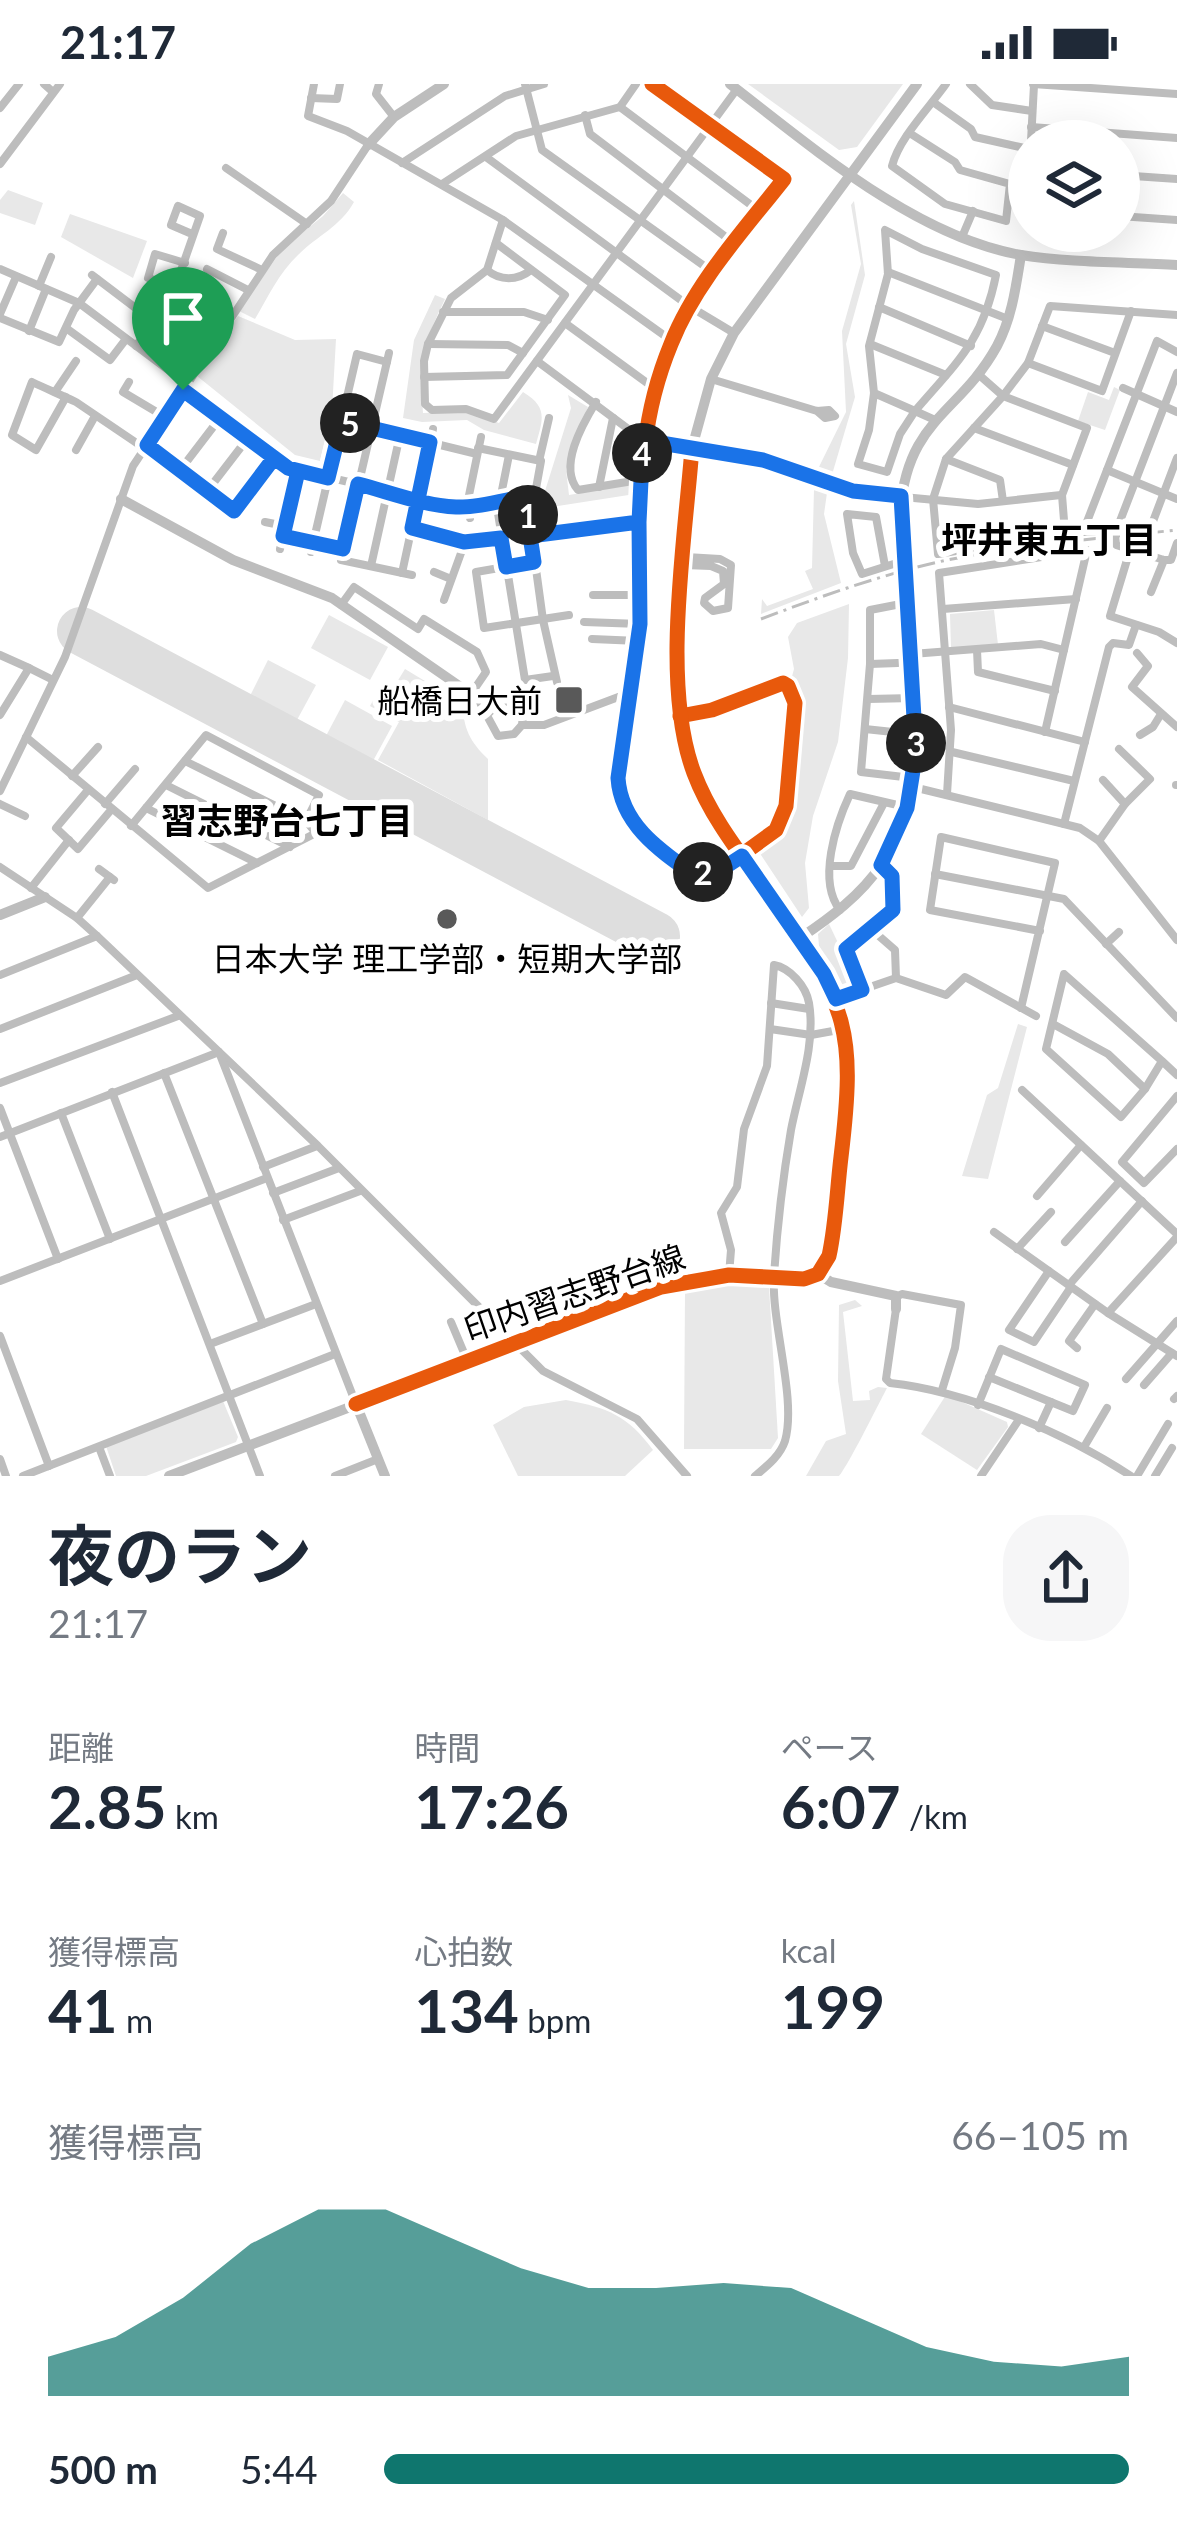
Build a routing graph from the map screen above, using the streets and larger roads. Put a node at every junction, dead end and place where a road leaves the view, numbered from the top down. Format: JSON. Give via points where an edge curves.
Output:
{"nodes":[{"id":1,"x":19,"y":84,"type":"edge"},
{"id":2,"x":44,"y":84,"type":"edge"},
{"id":3,"x":314,"y":84,"type":"edge"},
{"id":4,"x":340,"y":84,"type":"edge"},
{"id":5,"x":379,"y":84,"type":"edge"},
{"id":6,"x":444,"y":84,"type":"edge"},
{"id":7,"x":544,"y":84,"type":"edge"},
{"id":8,"x":636,"y":84,"type":"edge"},
{"id":9,"x":652,"y":84,"type":"edge"},
{"id":10,"x":917,"y":84,"type":"edge"},
{"id":11,"x":946,"y":84,"type":"edge"},
{"id":12,"x":970,"y":84,"type":"edge"},
{"id":13,"x":1034,"y":84,"type":"edge"},
{"id":14,"x":526,"y":86,"type":"edge"},
{"id":15,"x":733,"y":87,"type":"edge"},
{"id":16,"x":56,"y":88,"type":"edge"},
{"id":17,"x":1177,"y":94,"type":"edge"},
{"id":18,"x":311,"y":98,"type":"junction"},
{"id":19,"x":933,"y":102,"type":"junction"},
{"id":20,"x":620,"y":107,"type":"junction"},
{"id":21,"x":0,"y":108,"type":"edge"},
{"id":22,"x":1032,"y":111,"type":"junction"},
{"id":23,"x":585,"y":116,"type":"junction"},
{"id":24,"x":394,"y":117,"type":"junction"},
{"id":25,"x":1031,"y":120,"type":"edge"},
{"id":26,"x":711,"y":124,"type":"junction"},
{"id":27,"x":537,"y":128,"type":"junction"},
{"id":28,"x":910,"y":134,"type":"junction"},
{"id":29,"x":1140,"y":135,"type":"edge"},
{"id":30,"x":1177,"y":138,"type":"edge"},
{"id":31,"x":1008,"y":141,"type":"edge"},
{"id":32,"x":368,"y":145,"type":"junction"},
{"id":33,"x":486,"y":157,"type":"junction"},
{"id":34,"x":687,"y":158,"type":"junction"},
{"id":35,"x":0,"y":164,"type":"edge"},
{"id":36,"x":402,"y":164,"type":"junction"},
{"id":37,"x":226,"y":168,"type":"dead end"},
{"id":38,"x":850,"y":172,"type":"junction"},
{"id":39,"x":1140,"y":176,"type":"edge"},
{"id":40,"x":1177,"y":179,"type":"edge"},
{"id":41,"x":440,"y":185,"type":"junction"},
{"id":42,"x":663,"y":190,"type":"junction"},
{"id":43,"x":759,"y":211,"type":"junction"},
{"id":44,"x":973,"y":211,"type":"junction"},
{"id":45,"x":1140,"y":217,"type":"edge"},
{"id":46,"x":503,"y":220,"type":"junction"},
{"id":47,"x":1177,"y":220,"type":"edge"},
{"id":48,"x":639,"y":222,"type":"junction"},
{"id":49,"x":307,"y":224,"type":"junction"},
{"id":50,"x":223,"y":232,"type":"dead end"},
{"id":51,"x":193,"y":234,"type":"dead end"},
{"id":52,"x":962,"y":238,"type":"junction"},
{"id":53,"x":496,"y":243,"type":"junction"},
{"id":54,"x":735,"y":244,"type":"junction"},
{"id":55,"x":617,"y":252,"type":"junction"},
{"id":56,"x":1021,"y":255,"type":"junction"},
{"id":57,"x":51,"y":257,"type":"dead end"},
{"id":58,"x":185,"y":262,"type":"junction"},
{"id":59,"x":1177,"y":265,"type":"edge"},
{"id":60,"x":0,"y":269,"type":"edge"},
{"id":61,"x":207,"y":269,"type":"dead end"},
{"id":62,"x":262,"y":270,"type":"junction"},
{"id":63,"x":487,"y":270,"type":"junction"},
{"id":64,"x":531,"y":270,"type":"junction"},
{"id":65,"x":888,"y":272,"type":"junction"},
{"id":66,"x":713,"y":273,"type":"junction"},
{"id":67,"x":16,"y":276,"type":"junction"},
{"id":68,"x":593,"y":285,"type":"junction"},
{"id":69,"x":176,"y":286,"type":"junction"},
{"id":70,"x":43,"y":287,"type":"junction"},
{"id":71,"x":248,"y":290,"type":"junction"},
{"id":72,"x":196,"y":302,"type":"dead end"},
{"id":73,"x":79,"y":303,"type":"junction"},
{"id":74,"x":689,"y":306,"type":"junction"},
{"id":75,"x":879,"y":307,"type":"junction"},
{"id":76,"x":1132,"y":311,"type":"junction"},
{"id":77,"x":443,"y":312,"type":"junction"},
{"id":78,"x":988,"y":314,"type":"junction"},
{"id":79,"x":1177,"y":315,"type":"edge"},
{"id":80,"x":0,"y":316,"type":"edge"},
{"id":81,"x":182,"y":316,"type":"dead end"},
{"id":82,"x":1008,"y":319,"type":"junction"},
{"id":83,"x":230,"y":320,"type":"junction"},
{"id":84,"x":548,"y":320,"type":"junction"},
{"id":85,"x":154,"y":322,"type":"junction"},
{"id":86,"x":565,"y":323,"type":"junction"},
{"id":87,"x":1042,"y":326,"type":"junction"},
{"id":88,"x":66,"y":328,"type":"junction"},
{"id":89,"x":29,"y":331,"type":"junction"},
{"id":90,"x":734,"y":333,"type":"junction"},
{"id":91,"x":126,"y":339,"type":"junction"},
{"id":92,"x":217,"y":340,"type":"junction"},
{"id":93,"x":672,"y":341,"type":"junction"},
{"id":94,"x":428,"y":344,"type":"junction"},
{"id":95,"x":870,"y":344,"type":"junction"},
{"id":96,"x":136,"y":346,"type":"junction"},
{"id":97,"x":971,"y":346,"type":"junction"},
{"id":98,"x":1177,"y":352,"type":"edge"},
{"id":99,"x":524,"y":353,"type":"junction"},
{"id":100,"x":1115,"y":353,"type":"junction"},
{"id":101,"x":536,"y":361,"type":"junction"},
{"id":102,"x":76,"y":362,"type":"dead end"},
{"id":103,"x":1028,"y":363,"type":"junction"},
{"id":104,"x":1177,"y":373,"type":"edge"},
{"id":105,"x":977,"y":374,"type":"junction"},
{"id":106,"x":946,"y":375,"type":"junction"},
{"id":107,"x":424,"y":377,"type":"junction"},
{"id":108,"x":711,"y":379,"type":"junction"},
{"id":109,"x":129,"y":382,"type":"dead end"},
{"id":110,"x":185,"y":387,"type":"junction"},
{"id":111,"x":654,"y":388,"type":"junction"},
{"id":112,"x":1123,"y":388,"type":"dead end"},
{"id":113,"x":56,"y":392,"type":"junction"},
{"id":114,"x":874,"y":393,"type":"junction"},
{"id":115,"x":1136,"y":395,"type":"junction"},
{"id":116,"x":1003,"y":396,"type":"junction"},
{"id":117,"x":66,"y":398,"type":"junction"},
{"id":118,"x":596,"y":402,"type":"junction"},
{"id":119,"x":1164,"y":407,"type":"junction"},
{"id":120,"x":818,"y":411,"type":"dead end"},
{"id":121,"x":915,"y":411,"type":"junction"},
{"id":122,"x":1177,"y":412,"type":"edge"},
{"id":123,"x":95,"y":416,"type":"junction"},
{"id":124,"x":165,"y":417,"type":"junction"},
{"id":125,"x":220,"y":418,"type":"junction"},
{"id":126,"x":549,"y":418,"type":"dead end"},
{"id":127,"x":613,"y":418,"type":"junction"},
{"id":128,"x":934,"y":420,"type":"junction"},
{"id":129,"x":342,"y":421,"type":"junction"},
{"id":130,"x":371,"y":428,"type":"junction"},
{"id":131,"x":974,"y":428,"type":"junction"},
{"id":132,"x":433,"y":429,"type":"dead end"},
{"id":133,"x":400,"y":435,"type":"junction"},
{"id":134,"x":248,"y":438,"type":"junction"},
{"id":135,"x":643,"y":440,"type":"junction"},
{"id":136,"x":430,"y":442,"type":"junction"},
{"id":137,"x":145,"y":446,"type":"junction"},
{"id":138,"x":479,"y":446,"type":"junction"},
{"id":139,"x":692,"y":448,"type":"junction"},
{"id":140,"x":76,"y":450,"type":"dead end"},
{"id":141,"x":509,"y":455,"type":"junction"},
{"id":142,"x":274,"y":458,"type":"junction"},
{"id":143,"x":1177,"y":458,"type":"edge"},
{"id":144,"x":946,"y":459,"type":"junction"},
{"id":145,"x":539,"y":461,"type":"junction"},
{"id":146,"x":1072,"y":465,"type":"junction"},
{"id":147,"x":181,"y":470,"type":"junction"},
{"id":148,"x":1107,"y":470,"type":"junction"},
{"id":149,"x":298,"y":471,"type":"junction"},
{"id":150,"x":328,"y":478,"type":"junction"},
{"id":151,"x":639,"y":480,"type":"junction"},
{"id":152,"x":1135,"y":482,"type":"junction"},
{"id":153,"x":358,"y":484,"type":"junction"},
{"id":154,"x":599,"y":487,"type":"junction"},
{"id":155,"x":208,"y":490,"type":"junction"},
{"id":156,"x":387,"y":491,"type":"junction"},
{"id":157,"x":1163,"y":493,"type":"junction"},
{"id":158,"x":1062,"y":495,"type":"junction"},
{"id":159,"x":526,"y":496,"type":"junction"},
{"id":160,"x":901,"y":496,"type":"junction"},
{"id":161,"x":418,"y":499,"type":"junction"},
{"id":162,"x":1177,"y":499,"type":"edge"},
{"id":163,"x":121,"y":500,"type":"junction"},
{"id":164,"x":933,"y":500,"type":"junction"},
{"id":165,"x":277,"y":501,"type":"dead end"},
{"id":166,"x":498,"y":501,"type":"junction"},
{"id":167,"x":1003,"y":501,"type":"junction"},
{"id":168,"x":291,"y":503,"type":"junction"},
{"id":169,"x":467,"y":506,"type":"junction"},
{"id":170,"x":470,"y":518,"type":"dead end"},
{"id":171,"x":265,"y":521,"type":"dead end"},
{"id":172,"x":639,"y":522,"type":"junction"},
{"id":173,"x":412,"y":528,"type":"junction"},
{"id":174,"x":1117,"y":530,"type":"junction"},
{"id":175,"x":284,"y":531,"type":"junction"},
{"id":176,"x":530,"y":536,"type":"junction"},
{"id":177,"x":501,"y":538,"type":"junction"},
{"id":178,"x":464,"y":542,"type":"junction"},
{"id":179,"x":1177,"y":543,"type":"edge"},
{"id":180,"x":312,"y":547,"type":"junction"},
{"id":181,"x":280,"y":549,"type":"dead end"},
{"id":182,"x":343,"y":549,"type":"junction"},
{"id":183,"x":1130,"y":550,"type":"junction"},
{"id":184,"x":1141,"y":553,"type":"junction"},
{"id":185,"x":1164,"y":560,"type":"junction"},
{"id":186,"x":684,"y":561,"type":"junction"},
{"id":187,"x":903,"y":561,"type":"junction"},
{"id":188,"x":534,"y":562,"type":"junction"},
{"id":189,"x":371,"y":566,"type":"junction"},
{"id":190,"x":885,"y":566,"type":"junction"},
{"id":191,"x":506,"y":567,"type":"junction"},
{"id":192,"x":434,"y":572,"type":"dead end"},
{"id":193,"x":451,"y":579,"type":"junction"},
{"id":194,"x":478,"y":591,"type":"junction"},
{"id":195,"x":466,"y":592,"type":"dead end"},
{"id":196,"x":1151,"y":592,"type":"dead end"},
{"id":197,"x":593,"y":595,"type":"dead end"},
{"id":198,"x":640,"y":595,"type":"junction"},
{"id":199,"x":1076,"y":599,"type":"junction"},
{"id":200,"x":444,"y":600,"type":"dead end"},
{"id":201,"x":906,"y":603,"type":"junction"},
{"id":202,"x":341,"y":604,"type":"junction"},
{"id":203,"x":943,"y":609,"type":"junction"},
{"id":204,"x":569,"y":615,"type":"dead end"},
{"id":205,"x":543,"y":620,"type":"junction"},
{"id":206,"x":584,"y":622,"type":"dead end"},
{"id":207,"x":515,"y":624,"type":"junction"},
{"id":208,"x":640,"y":624,"type":"junction"},
{"id":209,"x":1136,"y":625,"type":"junction"},
{"id":210,"x":592,"y":639,"type":"dead end"},
{"id":211,"x":639,"y":641,"type":"junction"},
{"id":212,"x":1177,"y":643,"type":"edge"},
{"id":213,"x":976,"y":650,"type":"junction"},
{"id":214,"x":1065,"y":650,"type":"junction"},
{"id":215,"x":944,"y":652,"type":"junction"},
{"id":216,"x":1137,"y":653,"type":"dead end"},
{"id":217,"x":911,"y":654,"type":"junction"},
{"id":218,"x":0,"y":656,"type":"edge"},
{"id":219,"x":898,"y":663,"type":"dead end"},
{"id":220,"x":870,"y":664,"type":"junction"},
{"id":221,"x":29,"y":668,"type":"junction"},
{"id":222,"x":51,"y":679,"type":"dead end"},
{"id":223,"x":1055,"y":691,"type":"junction"},
{"id":224,"x":629,"y":693,"type":"junction"},
{"id":225,"x":474,"y":697,"type":"junction"},
{"id":226,"x":868,"y":698,"type":"junction"},
{"id":227,"x":914,"y":698,"type":"junction"},
{"id":228,"x":949,"y":707,"type":"junction"},
{"id":229,"x":491,"y":710,"type":"junction"},
{"id":230,"x":1161,"y":714,"type":"junction"},
{"id":231,"x":0,"y":716,"type":"edge"},
{"id":232,"x":680,"y":716,"type":"junction"},
{"id":233,"x":625,"y":720,"type":"joint"},
{"id":234,"x":522,"y":725,"type":"junction"},
{"id":235,"x":1177,"y":727,"type":"edge"},
{"id":236,"x":865,"y":729,"type":"junction"},
{"id":237,"x":893,"y":732,"type":"dead end"},
{"id":238,"x":1045,"y":732,"type":"junction"},
{"id":239,"x":1140,"y":735,"type":"dead end"},
{"id":240,"x":26,"y":737,"type":"junction"},
{"id":241,"x":1085,"y":742,"type":"junction"},
{"id":242,"x":98,"y":747,"type":"dead end"},
{"id":243,"x":1119,"y":748,"type":"dead end"},
{"id":244,"x":952,"y":752,"type":"junction"},
{"id":245,"x":185,"y":760,"type":"junction"},
{"id":246,"x":135,"y":769,"type":"dead end"},
{"id":247,"x":72,"y":776,"type":"junction"},
{"id":248,"x":1103,"y":780,"type":"dead end"},
{"id":249,"x":914,"y":782,"type":"junction"},
{"id":250,"x":1074,"y":782,"type":"junction"},
{"id":251,"x":166,"y":785,"type":"junction"},
{"id":252,"x":0,"y":790,"type":"edge"},
{"id":253,"x":88,"y":790,"type":"junction"},
{"id":254,"x":947,"y":794,"type":"junction"},
{"id":255,"x":884,"y":802,"type":"junction"},
{"id":256,"x":0,"y":804,"type":"edge"},
{"id":257,"x":1125,"y":804,"type":"junction"},
{"id":258,"x":108,"y":807,"type":"junction"},
{"id":259,"x":146,"y":808,"type":"junction"},
{"id":260,"x":907,"y":808,"type":"junction"},
{"id":261,"x":25,"y":816,"type":"dead end"},
{"id":262,"x":306,"y":821,"type":"junction"},
{"id":263,"x":1064,"y":824,"type":"junction"},
{"id":264,"x":131,"y":826,"type":"junction"},
{"id":265,"x":69,"y":840,"type":"junction"},
{"id":266,"x":1099,"y":841,"type":"junction"},
{"id":267,"x":290,"y":848,"type":"junction"},
{"id":268,"x":742,"y":856,"type":"junction"},
{"id":269,"x":258,"y":864,"type":"junction"},
{"id":270,"x":881,"y":865,"type":"junction"},
{"id":271,"x":831,"y":866,"type":"junction"},
{"id":272,"x":0,"y":867,"type":"edge"},
{"id":273,"x":99,"y":869,"type":"dead end"},
{"id":274,"x":935,"y":874,"type":"junction"},
{"id":275,"x":31,"y":888,"type":"junction"},
{"id":276,"x":1048,"y":896,"type":"junction"},
{"id":277,"x":44,"y":898,"type":"junction"},
{"id":278,"x":840,"y":910,"type":"junction"},
{"id":279,"x":0,"y":915,"type":"edge"},
{"id":280,"x":77,"y":918,"type":"junction"},
{"id":281,"x":871,"y":929,"type":"junction"},
{"id":282,"x":1040,"y":931,"type":"junction"},
{"id":283,"x":1119,"y":932,"type":"dead end"},
{"id":284,"x":97,"y":936,"type":"junction"},
{"id":285,"x":800,"y":938,"type":"junction"},
{"id":286,"x":1177,"y":940,"type":"edge"},
{"id":287,"x":1106,"y":944,"type":"junction"},
{"id":288,"x":0,"y":975,"type":"edge"},
{"id":289,"x":137,"y":975,"type":"junction"},
{"id":290,"x":896,"y":978,"type":"junction"},
{"id":291,"x":862,"y":990,"type":"junction"},
{"id":292,"x":836,"y":999,"type":"junction"},
{"id":293,"x":772,"y":1003,"type":"junction"},
{"id":294,"x":1021,"y":1008,"type":"junction"},
{"id":295,"x":809,"y":1009,"type":"junction"},
{"id":296,"x":179,"y":1015,"type":"junction"},
{"id":297,"x":1036,"y":1016,"type":"dead end"},
{"id":298,"x":1177,"y":1018,"type":"edge"},
{"id":299,"x":1052,"y":1024,"type":"junction"},
{"id":300,"x":844,"y":1028,"type":"junction"},
{"id":301,"x":0,"y":1029,"type":"edge"},
{"id":302,"x":770,"y":1029,"type":"junction"},
{"id":303,"x":811,"y":1035,"type":"junction"},
{"id":304,"x":219,"y":1052,"type":"junction"},
{"id":305,"x":1162,"y":1061,"type":"junction"},
{"id":306,"x":164,"y":1073,"type":"junction"},
{"id":307,"x":1177,"y":1075,"type":"edge"},
{"id":308,"x":0,"y":1083,"type":"edge"},
{"id":309,"x":1145,"y":1089,"type":"junction"},
{"id":310,"x":1022,"y":1090,"type":"dead end"},
{"id":311,"x":112,"y":1093,"type":"junction"},
{"id":312,"x":1177,"y":1096,"type":"edge"},
{"id":313,"x":0,"y":1108,"type":"edge"},
{"id":314,"x":61,"y":1113,"type":"junction"},
{"id":315,"x":5,"y":1135,"type":"edge"},
{"id":316,"x":1081,"y":1145,"type":"junction"},
{"id":317,"x":318,"y":1146,"type":"junction"},
{"id":318,"x":1177,"y":1149,"type":"edge"},
{"id":319,"x":263,"y":1167,"type":"junction"},
{"id":320,"x":338,"y":1168,"type":"junction"},
{"id":321,"x":267,"y":1178,"type":"junction"},
{"id":322,"x":1120,"y":1181,"type":"junction"},
{"id":323,"x":361,"y":1191,"type":"junction"},
{"id":324,"x":273,"y":1193,"type":"junction"},
{"id":325,"x":1037,"y":1196,"type":"dead end"},
{"id":326,"x":214,"y":1200,"type":"junction"},
{"id":327,"x":1142,"y":1201,"type":"junction"},
{"id":328,"x":1052,"y":1212,"type":"dead end"},
{"id":329,"x":161,"y":1219,"type":"junction"},
{"id":330,"x":283,"y":1220,"type":"junction"},
{"id":331,"x":994,"y":1232,"type":"dead end"},
{"id":332,"x":1177,"y":1235,"type":"edge"},
{"id":333,"x":110,"y":1239,"type":"junction"},
{"id":334,"x":1066,"y":1242,"type":"dead end"},
{"id":335,"x":1017,"y":1249,"type":"junction"},
{"id":336,"x":58,"y":1259,"type":"junction"},
{"id":337,"x":1048,"y":1271,"type":"junction"},
{"id":338,"x":818,"y":1274,"type":"junction"},
{"id":339,"x":729,"y":1275,"type":"junction"},
{"id":340,"x":774,"y":1275,"type":"junction"},
{"id":341,"x":1,"y":1278,"type":"edge"},
{"id":342,"x":1070,"y":1286,"type":"junction"},
{"id":343,"x":894,"y":1300,"type":"junction"},
{"id":344,"x":316,"y":1304,"type":"junction"},
{"id":345,"x":1095,"y":1304,"type":"junction"},
{"id":346,"x":1108,"y":1313,"type":"junction"},
{"id":347,"x":1177,"y":1321,"type":"edge"},
{"id":348,"x":451,"y":1322,"type":"dead end"},
{"id":349,"x":263,"y":1324,"type":"junction"},
{"id":350,"x":0,"y":1336,"type":"edge"},
{"id":351,"x":514,"y":1342,"type":"junction"},
{"id":352,"x":1157,"y":1343,"type":"junction"},
{"id":353,"x":210,"y":1344,"type":"junction"},
{"id":354,"x":1077,"y":1348,"type":"dead end"},
{"id":355,"x":335,"y":1354,"type":"junction"},
{"id":356,"x":1174,"y":1354,"type":"edge"},
{"id":357,"x":467,"y":1360,"type":"junction"},
{"id":358,"x":989,"y":1377,"type":"junction"},
{"id":359,"x":1126,"y":1379,"type":"dead end"},
{"id":360,"x":1144,"y":1385,"type":"dead end"},
{"id":361,"x":942,"y":1390,"type":"junction"},
{"id":362,"x":230,"y":1396,"type":"junction"},
{"id":363,"x":1051,"y":1402,"type":"junction"},
{"id":364,"x":356,"y":1404,"type":"junction"},
{"id":365,"x":977,"y":1405,"type":"junction"},
{"id":366,"x":1107,"y":1408,"type":"dead end"},
{"id":367,"x":1018,"y":1421,"type":"junction"},
{"id":368,"x":1168,"y":1424,"type":"dead end"},
{"id":369,"x":1038,"y":1428,"type":"junction"},
{"id":370,"x":248,"y":1445,"type":"junction"},
{"id":371,"x":99,"y":1447,"type":"junction"},
{"id":372,"x":1084,"y":1447,"type":"junction"},
{"id":373,"x":1172,"y":1448,"type":"dead end"},
{"id":374,"x":0,"y":1459,"type":"edge"},
{"id":375,"x":378,"y":1459,"type":"junction"},
{"id":376,"x":50,"y":1466,"type":"junction"},
{"id":377,"x":1127,"y":1475,"type":"edge"},
{"id":378,"x":6,"y":1476,"type":"edge"},
{"id":379,"x":23,"y":1476,"type":"edge"},
{"id":380,"x":110,"y":1476,"type":"edge"},
{"id":381,"x":169,"y":1476,"type":"edge"},
{"id":382,"x":260,"y":1476,"type":"edge"},
{"id":383,"x":335,"y":1476,"type":"edge"},
{"id":384,"x":385,"y":1476,"type":"edge"},
{"id":385,"x":687,"y":1476,"type":"edge"},
{"id":386,"x":755,"y":1476,"type":"edge"},
{"id":387,"x":981,"y":1476,"type":"edge"},
{"id":388,"x":1155,"y":1476,"type":"edge"}],
"edges":[{"from":1,"to":21,"type":"street"},
{"from":2,"to":16,"type":"street"},
{"from":3,"to":18,"type":"street"},
{"from":4,"to":18,"type":"street","via":[[337,98]]},
{"from":5,"to":24,"type":"street","via":[[376,94]]},
{"from":6,"to":24,"type":"street"},
{"from":7,"to":14,"type":"street"},
{"from":8,"to":20,"type":"street"},
{"from":9,"to":26,"type":"street"},
{"from":10,"to":38,"type":"street"},
{"from":11,"to":19,"type":"street"},
{"from":12,"to":22,"type":"street","via":[[999,105]]},
{"from":13,"to":17,"type":"street"},
{"from":13,"to":22,"type":"street"},
{"from":14,"to":27,"type":"street"},
{"from":14,"to":36,"type":"street"},
{"from":15,"to":26,"type":"street"},
{"from":15,"to":38,"type":"street"},
{"from":16,"to":35,"type":"street"},
{"from":18,"to":32,"type":"street","via":[[308,116]]},
{"from":19,"to":28,"type":"street"},
{"from":19,"to":31,"type":"street","via":[[985,137]]},
{"from":20,"to":23,"type":"street"},
{"from":20,"to":34,"type":"street"},
{"from":22,"to":25,"type":"street"},
{"from":23,"to":27,"type":"street"},
{"from":23,"to":42,"type":"street","via":[[590,134]]},
{"from":24,"to":32,"type":"street"},
{"from":26,"to":34,"type":"street"},
{"from":26,"to":43,"type":"street","via":[[784,179]]},
{"from":27,"to":33,"type":"street"},
{"from":27,"to":48,"type":"street","via":[[542,150]]},
{"from":28,"to":44,"type":"street","via":[[892,166]]},
{"from":28,"to":44,"type":"street","via":[[1010,184],[1006,221]]},
{"from":29,"to":30,"type":"street"},
{"from":32,"to":36,"type":"street"},
{"from":32,"to":49,"type":"street"},
{"from":33,"to":41,"type":"street"},
{"from":33,"to":55,"type":"street"},
{"from":34,"to":42,"type":"street"},
{"from":34,"to":43,"type":"street"},
{"from":36,"to":41,"type":"street"},
{"from":37,"to":49,"type":"street"},
{"from":38,"to":52,"type":"street","via":[[894,206]]},
{"from":38,"to":90,"type":"street"},
{"from":39,"to":40,"type":"street"},
{"from":41,"to":46,"type":"street"},
{"from":42,"to":48,"type":"street"},
{"from":42,"to":54,"type":"street"},
{"from":43,"to":54,"type":"street"},
{"from":44,"to":52,"type":"street"},
{"from":45,"to":47,"type":"street"},
{"from":46,"to":53,"type":"street"},
{"from":46,"to":68,"type":"street"},
{"from":48,"to":55,"type":"street"},
{"from":48,"to":66,"type":"street"},
{"from":49,"to":62,"type":"street"},
{"from":50,"to":62,"type":"street","via":[[217,249]]},
{"from":51,"to":58,"type":"street"},
{"from":52,"to":56,"type":"street"},
{"from":53,"to":63,"type":"street"},
{"from":53,"to":64,"type":"street"},
{"from":54,"to":66,"type":"street"},
{"from":55,"to":68,"type":"street"},
{"from":55,"to":74,"type":"street"},
{"from":56,"to":59,"type":"street"},
{"from":56,"to":82,"type":"street"},
{"from":57,"to":70,"type":"street"},
{"from":58,"to":69,"type":"street"},
{"from":58,"to":69,"type":"street","via":[[155,254],[148,278]]},
{"from":60,"to":67,"type":"street"},
{"from":61,"to":71,"type":"street"},
{"from":62,"to":71,"type":"street"},
{"from":63,"to":64,"type":"street","via":[[508,278]]},
{"from":63,"to":77,"type":"street"},
{"from":64,"to":84,"type":"street","via":[[565,295]]},
{"from":65,"to":75,"type":"street"},
{"from":65,"to":78,"type":"street"},
{"from":65,"to":78,"type":"street","via":[[885,230],[996,275]]},
{"from":66,"to":74,"type":"street"},
{"from":67,"to":70,"type":"street"},
{"from":67,"to":80,"type":"street"},
{"from":68,"to":86,"type":"street"},
{"from":68,"to":93,"type":"street"},
{"from":69,"to":85,"type":"street"},
{"from":70,"to":73,"type":"street"},
{"from":70,"to":89,"type":"street"},
{"from":71,"to":83,"type":"street"},
{"from":72,"to":83,"type":"street"},
{"from":73,"to":85,"type":"street","via":[[94,277]]},
{"from":73,"to":88,"type":"street"},
{"from":73,"to":91,"type":"street"},
{"from":74,"to":90,"type":"street"},
{"from":74,"to":93,"type":"street"},
{"from":75,"to":95,"type":"street"},
{"from":75,"to":97,"type":"street"},
{"from":76,"to":79,"type":"street"},
{"from":76,"to":87,"type":"street","via":[[1050,306]]},
{"from":76,"to":100,"type":"street"},
{"from":77,"to":84,"type":"street","via":[[524,312]]},
{"from":77,"to":94,"type":"street"},
{"from":78,"to":82,"type":"street"},
{"from":78,"to":97,"type":"street"},
{"from":80,"to":89,"type":"street"},
{"from":81,"to":92,"type":"street"},
{"from":82,"to":105,"type":"street"},
{"from":83,"to":92,"type":"street"},
{"from":84,"to":99,"type":"street"},
{"from":85,"to":96,"type":"street"},
{"from":86,"to":101,"type":"street"},
{"from":86,"to":111,"type":"street"},
{"from":87,"to":100,"type":"street"},
{"from":87,"to":103,"type":"street"},
{"from":88,"to":89,"type":"street","via":[[59,342]]},
{"from":88,"to":91,"type":"street","via":[[110,361]]},
{"from":90,"to":108,"type":"street"},
{"from":91,"to":96,"type":"street"},
{"from":92,"to":110,"type":"street"},
{"from":93,"to":111,"type":"street"},
{"from":94,"to":99,"type":"street","via":[[508,345]]},
{"from":94,"to":107,"type":"street"},
{"from":95,"to":106,"type":"street"},
{"from":95,"to":114,"type":"street"},
{"from":96,"to":110,"type":"street"},
{"from":97,"to":106,"type":"street"},
{"from":98,"to":115,"type":"street","via":[[1156,341]]},
{"from":99,"to":107,"type":"street","via":[[507,375]]},
{"from":100,"to":103,"type":"street","via":[[1102,391]]},
{"from":101,"to":107,"type":"street","via":[[494,418],[432,410]]},
{"from":101,"to":118,"type":"street"},
{"from":102,"to":113,"type":"street"},
{"from":103,"to":116,"type":"street"},
{"from":104,"to":119,"type":"street"},
{"from":105,"to":116,"type":"street"},
{"from":105,"to":128,"type":"street"},
{"from":106,"to":121,"type":"street"},
{"from":108,"to":120,"type":"street"},
{"from":108,"to":139,"type":"street"},
{"from":109,"to":124,"type":"street","via":[[124,392]]},
{"from":110,"to":124,"type":"street"},
{"from":110,"to":125,"type":"street"},
{"from":111,"to":135,"type":"street"},
{"from":112,"to":115,"type":"street"},
{"from":113,"to":117,"type":"street"},
{"from":113,"to":117,"type":"street","via":[[32,382],[12,435],[36,450]]},
{"from":114,"to":121,"type":"street"},
{"from":114,"to":121,"type":"street","via":[[858,464],[887,472]]},
{"from":115,"to":119,"type":"street"},
{"from":115,"to":148,"type":"street"},
{"from":116,"to":131,"type":"street"},
{"from":116,"to":146,"type":"street","via":[[1087,428]]},
{"from":117,"to":123,"type":"street"},
{"from":118,"to":127,"type":"street"},
{"from":118,"to":154,"type":"street","via":[[569,471],[578,490]]},
{"from":119,"to":122,"type":"street"},
{"from":119,"to":152,"type":"street"},
{"from":121,"to":128,"type":"street"},
{"from":123,"to":137,"type":"street"},
{"from":123,"to":140,"type":"street"},
{"from":124,"to":137,"type":"street"},
{"from":125,"to":134,"type":"street"},
{"from":125,"to":147,"type":"street"},
{"from":126,"to":145,"type":"street"},
{"from":127,"to":135,"type":"street"},
{"from":127,"to":154,"type":"street"},
{"from":128,"to":160,"type":"street"},
{"from":129,"to":130,"type":"street"},
{"from":129,"to":130,"type":"street","via":[[357,354],[388,358]]},
{"from":129,"to":150,"type":"street"},
{"from":130,"to":133,"type":"street"},
{"from":130,"to":153,"type":"street"},
{"from":131,"to":144,"type":"street"},
{"from":131,"to":146,"type":"street"},
{"from":132,"to":136,"type":"street"},
{"from":133,"to":136,"type":"street"},
{"from":133,"to":156,"type":"street"},
{"from":134,"to":142,"type":"street"},
{"from":134,"to":155,"type":"street"},
{"from":135,"to":139,"type":"street"},
{"from":135,"to":151,"type":"street"},
{"from":136,"to":138,"type":"street"},
{"from":136,"to":161,"type":"street"},
{"from":137,"to":147,"type":"street"},
{"from":137,"to":163,"type":"street"},
{"from":138,"to":141,"type":"street"},
{"from":138,"to":169,"type":"street"},
{"from":139,"to":160,"type":"street"},
{"from":139,"to":186,"type":"street"},
{"from":141,"to":145,"type":"street"},
{"from":141,"to":166,"type":"street"},
{"from":142,"to":149,"type":"street"},
{"from":142,"to":155,"type":"street","via":[[234,511]]},
{"from":143,"to":157,"type":"street"},
{"from":144,"to":164,"type":"street"},
{"from":144,"to":167,"type":"street","via":[[1000,479]]},
{"from":145,"to":159,"type":"street","via":[[536,494]]},
{"from":146,"to":158,"type":"street"},
{"from":147,"to":155,"type":"street"},
{"from":148,"to":152,"type":"street"},
{"from":148,"to":174,"type":"street","via":[[1083,532]]},
{"from":149,"to":150,"type":"street"},
{"from":149,"to":168,"type":"street"},
{"from":150,"to":153,"type":"street"},
{"from":150,"to":180,"type":"street"},
{"from":151,"to":154,"type":"street"},
{"from":151,"to":172,"type":"street"},
{"from":152,"to":157,"type":"street"},
{"from":152,"to":174,"type":"street"},
{"from":153,"to":156,"type":"street"},
{"from":153,"to":182,"type":"street"},
{"from":156,"to":161,"type":"street"},
{"from":156,"to":189,"type":"street"},
{"from":157,"to":162,"type":"street"},
{"from":157,"to":184,"type":"street"},
{"from":158,"to":164,"type":"street","via":[[1065,532],[938,554]]},
{"from":158,"to":167,"type":"street"},
{"from":159,"to":166,"type":"street"},
{"from":159,"to":176,"type":"street"},
{"from":160,"to":164,"type":"street"},
{"from":160,"to":187,"type":"street"},
{"from":161,"to":169,"type":"street"},
{"from":161,"to":173,"type":"street"},
{"from":163,"to":202,"type":"street","via":[[233,560]]},
{"from":163,"to":240,"type":"street","via":[[65,656]]},
{"from":164,"to":167,"type":"street"},
{"from":165,"to":168,"type":"street"},
{"from":166,"to":169,"type":"street"},
{"from":166,"to":177,"type":"street"},
{"from":168,"to":175,"type":"street"},
{"from":169,"to":170,"type":"street"},
{"from":171,"to":175,"type":"street"},
{"from":172,"to":176,"type":"street"},
{"from":172,"to":198,"type":"street"},
{"from":173,"to":178,"type":"street"},
{"from":173,"to":189,"type":"street","via":[[407,574]]},
{"from":174,"to":183,"type":"street","via":[[1115,545]]},
{"from":175,"to":180,"type":"street"},
{"from":175,"to":181,"type":"street"},
{"from":176,"to":188,"type":"street"},
{"from":177,"to":178,"type":"street"},
{"from":177,"to":191,"type":"street"},
{"from":178,"to":193,"type":"street"},
{"from":179,"to":185,"type":"street"},
{"from":180,"to":182,"type":"street"},
{"from":182,"to":189,"type":"street","via":[[340,560]]},
{"from":183,"to":184,"type":"street"},
{"from":183,"to":209,"type":"street","via":[[1110,616]]},
{"from":184,"to":185,"type":"street"},
{"from":185,"to":196,"type":"street"},
{"from":186,"to":186,"type":"street","via":[[731,565],[728,608],[704,603],[724,584],[723,571]]},
{"from":186,"to":232,"type":"street"},
{"from":187,"to":190,"type":"street"},
{"from":187,"to":201,"type":"street"},
{"from":188,"to":191,"type":"street"},
{"from":188,"to":205,"type":"street"},
{"from":190,"to":190,"type":"street","via":[[862,574],[847,514],[876,518]]},
{"from":191,"to":194,"type":"street","via":[[476,572]]},
{"from":191,"to":207,"type":"street"},
{"from":192,"to":193,"type":"street"},
{"from":193,"to":200,"type":"street"},
{"from":194,"to":195,"type":"street"},
{"from":194,"to":207,"type":"street","via":[[484,628]]},
{"from":197,"to":198,"type":"street"},
{"from":198,"to":208,"type":"street"},
{"from":199,"to":203,"type":"street"},
{"from":199,"to":203,"type":"street","via":[[1087,550],[938,573]]},
{"from":199,"to":214,"type":"street"},
{"from":201,"to":217,"type":"street"},
{"from":201,"to":220,"type":"street","via":[[870,610]]},
{"from":202,"to":225,"type":"street"},
{"from":202,"to":225,"type":"street","via":[[354,587],[418,629],[424,619],[477,652],[487,672]]},
{"from":203,"to":215,"type":"street"},
{"from":204,"to":205,"type":"street"},
{"from":205,"to":207,"type":"street"},
{"from":205,"to":207,"type":"street","via":[[555,679],[525,680]]},
{"from":206,"to":208,"type":"street"},
{"from":208,"to":211,"type":"street"},
{"from":209,"to":212,"type":"street"},
{"from":209,"to":241,"type":"street","via":[[1129,645],[1109,647]]},
{"from":210,"to":211,"type":"street"},
{"from":211,"to":224,"type":"street"},
{"from":213,"to":214,"type":"street"},
{"from":213,"to":215,"type":"street"},
{"from":213,"to":223,"type":"street","via":[[977,672]]},
{"from":214,"to":223,"type":"street"},
{"from":215,"to":217,"type":"street"},
{"from":215,"to":228,"type":"street"},
{"from":216,"to":230,"type":"street","via":[[1148,666],[1132,687]]},
{"from":217,"to":227,"type":"street"},
{"from":218,"to":221,"type":"street"},
{"from":219,"to":220,"type":"street"},
{"from":220,"to":226,"type":"street"},
{"from":221,"to":222,"type":"street"},
{"from":221,"to":231,"type":"street"},
{"from":223,"to":238,"type":"street"},
{"from":224,"to":233,"type":"street"},
{"from":224,"to":234,"type":"street","via":[[544,725]]},
{"from":225,"to":229,"type":"street"},
{"from":226,"to":227,"type":"street"},
{"from":226,"to":236,"type":"street"},
{"from":227,"to":249,"type":"street"},
{"from":228,"to":238,"type":"street"},
{"from":228,"to":244,"type":"street"},
{"from":229,"to":234,"type":"street","via":[[518,706]]},
{"from":229,"to":234,"type":"street","via":[[497,736]]},
{"from":230,"to":235,"type":"street"},
{"from":230,"to":239,"type":"street"},
{"from":232,"to":268,"type":"street","via":[[700,788]]},
{"from":232,"to":268,"type":"street","via":[[788,686],[795,703],[786,806],[776,830]]},
{"from":233,"to":268,"type":"street","via":[[619,790],[645,839],[693,874]]},
{"from":236,"to":237,"type":"street"},
{"from":236,"to":249,"type":"street","via":[[861,772]]},
{"from":238,"to":241,"type":"street"},
{"from":240,"to":247,"type":"street"},
{"from":240,"to":252,"type":"street"},
{"from":241,"to":250,"type":"street"},
{"from":242,"to":247,"type":"street"},
{"from":243,"to":257,"type":"street","via":[[1150,779]]},
{"from":244,"to":250,"type":"street"},
{"from":244,"to":254,"type":"street"},
{"from":245,"to":251,"type":"street"},
{"from":245,"to":262,"type":"street"},
{"from":245,"to":262,"type":"street","via":[[206,735],[319,795]]},
{"from":246,"to":258,"type":"street"},
{"from":247,"to":253,"type":"street"},
{"from":248,"to":257,"type":"street"},
{"from":249,"to":254,"type":"street"},
{"from":249,"to":260,"type":"street"},
{"from":250,"to":263,"type":"street"},
{"from":251,"to":259,"type":"street"},
{"from":251,"to":267,"type":"street"},
{"from":253,"to":258,"type":"street"},
{"from":253,"to":265,"type":"street","via":[[56,828]]},
{"from":254,"to":263,"type":"street"},
{"from":255,"to":260,"type":"street"},
{"from":255,"to":271,"type":"street","via":[[851,866]]},
{"from":255,"to":271,"type":"street","via":[[850,794]]},
{"from":256,"to":261,"type":"street"},
{"from":257,"to":266,"type":"street"},
{"from":258,"to":264,"type":"street"},
{"from":258,"to":265,"type":"street","via":[[78,849]]},
{"from":259,"to":264,"type":"street"},
{"from":259,"to":269,"type":"street"},
{"from":260,"to":270,"type":"street"},
{"from":262,"to":267,"type":"street","via":[[316,833]]},
{"from":263,"to":266,"type":"street"},
{"from":264,"to":269,"type":"street","via":[[208,888]]},
{"from":265,"to":275,"type":"street"},
{"from":266,"to":286,"type":"street"},
{"from":267,"to":269,"type":"street"},
{"from":268,"to":285,"type":"street"},
{"from":270,"to":278,"type":"street"},
{"from":270,"to":281,"type":"street","via":[[892,876],[893,910]]},
{"from":271,"to":278,"type":"street"},
{"from":272,"to":275,"type":"street"},
{"from":273,"to":280,"type":"street","via":[[112,879]]},
{"from":274,"to":276,"type":"street"},
{"from":274,"to":276,"type":"street","via":[[941,837],[1055,863]]},
{"from":274,"to":282,"type":"street","via":[[930,910]]},
{"from":275,"to":277,"type":"street"},
{"from":276,"to":282,"type":"street"},
{"from":276,"to":287,"type":"street","via":[[1064,899]]},
{"from":277,"to":279,"type":"street"},
{"from":277,"to":280,"type":"street"},
{"from":278,"to":285,"type":"street"},
{"from":280,"to":284,"type":"street"},
{"from":281,"to":290,"type":"street","via":[[895,950]]},
{"from":281,"to":291,"type":"street","via":[[846,949]]},
{"from":282,"to":294,"type":"street"},
{"from":283,"to":287,"type":"street"},
{"from":284,"to":288,"type":"street"},
{"from":284,"to":289,"type":"street"},
{"from":285,"to":292,"type":"street"},
{"from":287,"to":298,"type":"street"},
{"from":289,"to":296,"type":"street"},
{"from":289,"to":301,"type":"street"},
{"from":290,"to":291,"type":"street"},
{"from":290,"to":294,"type":"street","via":[[946,995],[964,977]]},
{"from":291,"to":292,"type":"street"},
{"from":292,"to":300,"type":"street"},
{"from":293,"to":295,"type":"street"},
{"from":293,"to":295,"type":"street","via":[[778,964],[809,998]]},
{"from":293,"to":302,"type":"street"},
{"from":294,"to":297,"type":"street"},
{"from":295,"to":303,"type":"street"},
{"from":296,"to":304,"type":"street"},
{"from":296,"to":308,"type":"street"},
{"from":299,"to":305,"type":"street","via":[[1064,974]]},
{"from":299,"to":309,"type":"street","via":[[1108,1054]]},
{"from":299,"to":309,"type":"street","via":[[1046,1049],[1121,1117]]},
{"from":300,"to":303,"type":"street"},
{"from":300,"to":338,"type":"street","via":[[848,1097],[831,1248]]},
{"from":302,"to":303,"type":"street"},
{"from":302,"to":339,"type":"street","via":[[737,1187],[721,1213]]},
{"from":303,"to":340,"type":"street"},
{"from":304,"to":306,"type":"street"},
{"from":304,"to":317,"type":"street"},
{"from":304,"to":319,"type":"street"},
{"from":305,"to":307,"type":"street"},
{"from":305,"to":309,"type":"street"},
{"from":306,"to":311,"type":"street"},
{"from":306,"to":326,"type":"street"},
{"from":310,"to":316,"type":"street"},
{"from":311,"to":314,"type":"street"},
{"from":311,"to":329,"type":"street"},
{"from":312,"to":318,"type":"street","via":[[1122,1162],[1144,1183]]},
{"from":313,"to":315,"type":"street"},
{"from":314,"to":315,"type":"street"},
{"from":314,"to":333,"type":"street"},
{"from":315,"to":336,"type":"street"},
{"from":316,"to":322,"type":"street"},
{"from":316,"to":325,"type":"street"},
{"from":317,"to":319,"type":"street"},
{"from":317,"to":320,"type":"street"},
{"from":319,"to":321,"type":"street"},
{"from":320,"to":323,"type":"street"},
{"from":320,"to":324,"type":"street"},
{"from":321,"to":324,"type":"street"},
{"from":321,"to":326,"type":"street"},
{"from":322,"to":327,"type":"street"},
{"from":322,"to":334,"type":"street"},
{"from":323,"to":330,"type":"street"},
{"from":323,"to":351,"type":"street"},
{"from":324,"to":330,"type":"street"},
{"from":326,"to":329,"type":"street"},
{"from":326,"to":349,"type":"street"},
{"from":327,"to":332,"type":"street"},
{"from":327,"to":342,"type":"street"},
{"from":328,"to":335,"type":"street"},
{"from":329,"to":333,"type":"street"},
{"from":329,"to":353,"type":"street"},
{"from":330,"to":344,"type":"street"},
{"from":331,"to":335,"type":"street"},
{"from":332,"to":346,"type":"street"},
{"from":333,"to":336,"type":"street"},
{"from":335,"to":337,"type":"street"},
{"from":336,"to":341,"type":"street"},
{"from":337,"to":342,"type":"street"},
{"from":337,"to":342,"type":"street","via":[[1009,1330],[1034,1342]]},
{"from":338,"to":340,"type":"street","name":"印内習志野台線"},
{"from":338,"to":343,"type":"street","name":"印内習志野台線"},
{"from":339,"to":340,"type":"street","name":"印内習志野台線"},
{"from":339,"to":351,"type":"street","name":"印内習志野台線","via":[[661,1287]]},
{"from":340,"to":386,"type":"street","via":[[787,1428],[780,1451]]},
{"from":342,"to":345,"type":"street"},
{"from":343,"to":361,"type":"street","via":[[886,1379]]},
{"from":343,"to":361,"type":"street","via":[[902,1294],[961,1305]]},
{"from":344,"to":349,"type":"street"},
{"from":344,"to":355,"type":"street"},
{"from":345,"to":346,"type":"street"},
{"from":345,"to":354,"type":"street","via":[[1069,1341]]},
{"from":346,"to":352,"type":"street"},
{"from":347,"to":352,"type":"street"},
{"from":348,"to":357,"type":"street"},
{"from":349,"to":353,"type":"street"},
{"from":350,"to":376,"type":"street"},
{"from":351,"to":357,"type":"street","name":"印内習志野台線"},
{"from":351,"to":385,"type":"street","via":[[543,1370],[638,1419]]},
{"from":352,"to":356,"type":"street"},
{"from":352,"to":359,"type":"street"},
{"from":353,"to":362,"type":"street"},
{"from":355,"to":362,"type":"street"},
{"from":355,"to":364,"type":"street"},
{"from":356,"to":360,"type":"street"},
{"from":357,"to":364,"type":"street","name":"印内習志野台線"},
{"from":358,"to":363,"type":"street"},
{"from":358,"to":363,"type":"street","via":[[1000,1349],[1085,1385],[1073,1411]]},
{"from":358,"to":365,"type":"street"},
{"from":361,"to":365,"type":"street"},
{"from":362,"to":370,"type":"street"},
{"from":362,"to":371,"type":"street"},
{"from":363,"to":369,"type":"street"},
{"from":364,"to":370,"type":"street","name":"印内習志野台線"},
{"from":364,"to":375,"type":"street"},
{"from":365,"to":367,"type":"street"},
{"from":366,"to":372,"type":"street"},
{"from":367,"to":369,"type":"street"},
{"from":367,"to":387,"type":"street"},
{"from":368,"to":377,"type":"street"},
{"from":369,"to":372,"type":"street"},
{"from":370,"to":381,"type":"street","name":"印内習志野台線"},
{"from":370,"to":382,"type":"street"},
{"from":371,"to":376,"type":"street"},
{"from":371,"to":380,"type":"street"},
{"from":372,"to":377,"type":"street"},
{"from":373,"to":388,"type":"street"},
{"from":374,"to":378,"type":"street"},
{"from":375,"to":383,"type":"street"},
{"from":375,"to":384,"type":"street"},
{"from":376,"to":379,"type":"street"}]}
